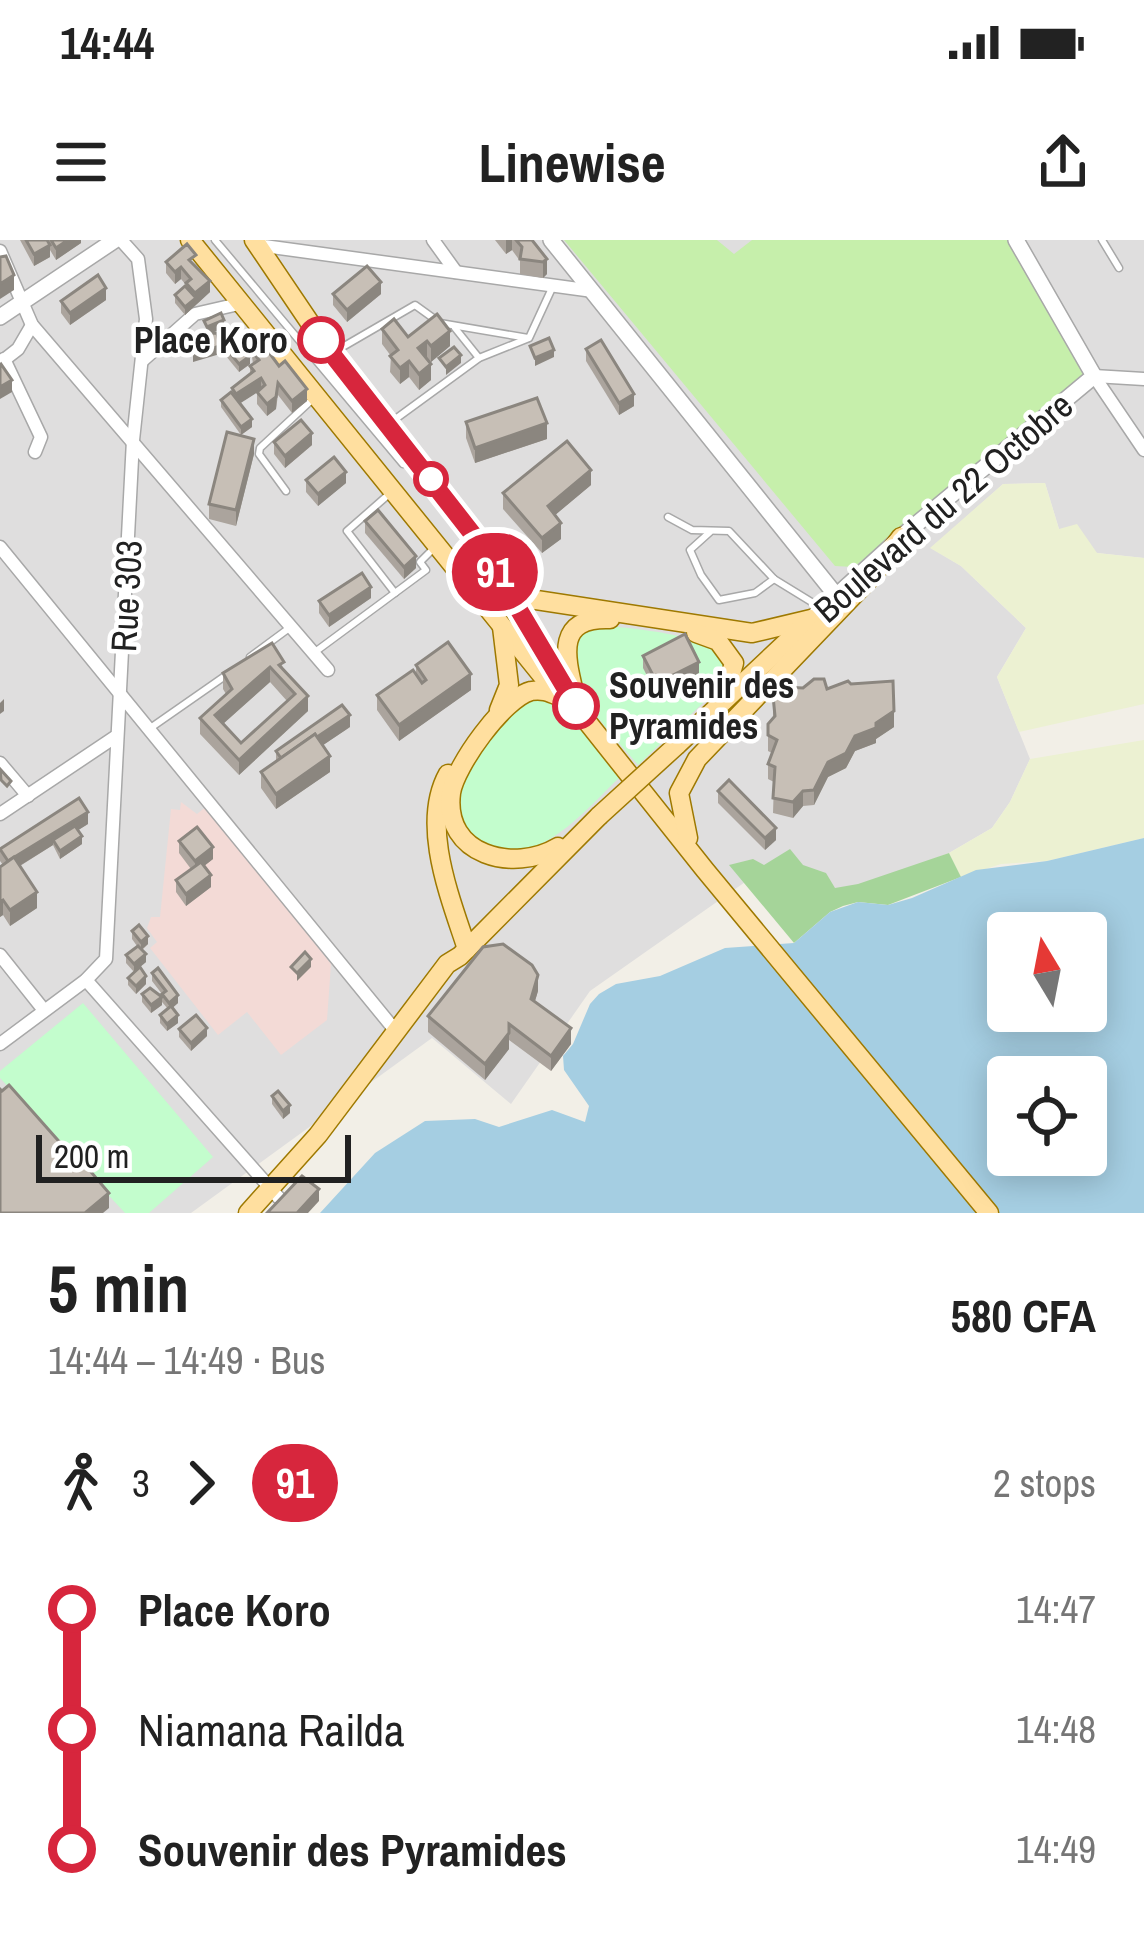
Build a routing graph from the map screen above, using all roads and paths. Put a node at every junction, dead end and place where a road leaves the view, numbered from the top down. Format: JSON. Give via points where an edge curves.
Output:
{"nodes":[{"id":1,"x":118,"y":240,"type":"edge"},
{"id":2,"x":190,"y":240,"type":"edge"},
{"id":3,"x":215,"y":240,"type":"edge"},
{"id":4,"x":433,"y":240,"type":"edge"},
{"id":5,"x":551,"y":240,"type":"edge"},
{"id":6,"x":1016,"y":240,"type":"edge"},
{"id":7,"x":1102,"y":240,"type":"edge"},
{"id":8,"x":256,"y":242,"type":"edge"},
{"id":9,"x":88,"y":248,"type":"edge"},
{"id":10,"x":0,"y":251,"type":"edge"},
{"id":11,"x":1119,"y":268,"type":"dead end"},
{"id":12,"x":456,"y":272,"type":"junction"},
{"id":13,"x":554,"y":285,"type":"junction"},
{"id":14,"x":595,"y":291,"type":"junction"},
{"id":15,"x":21,"y":303,"type":"junction"},
{"id":16,"x":243,"y":303,"type":"junction"},
{"id":17,"x":0,"y":317,"type":"edge"},
{"id":18,"x":32,"y":325,"type":"junction"},
{"id":19,"x":453,"y":326,"type":"junction"},
{"id":20,"x":529,"y":338,"type":"junction"},
{"id":21,"x":331,"y":354,"type":"junction"},
{"id":22,"x":479,"y":358,"type":"junction"},
{"id":23,"x":2,"y":361,"type":"edge"},
{"id":24,"x":141,"y":362,"type":"junction"},
{"id":25,"x":1094,"y":376,"type":"junction"},
{"id":26,"x":1144,"y":380,"type":"edge"},
{"id":27,"x":318,"y":395,"type":"junction"},
{"id":28,"x":388,"y":425,"type":"junction"},
{"id":29,"x":133,"y":440,"type":"junction"},
{"id":30,"x":1144,"y":451,"type":"edge"},
{"id":31,"x":35,"y":452,"type":"dead end"},
{"id":32,"x":403,"y":464,"type":"dead end"},
{"id":33,"x":395,"y":489,"type":"junction"},
{"id":34,"x":286,"y":491,"type":"dead end"},
{"id":35,"x":668,"y":517,"type":"dead end"},
{"id":36,"x":465,"y":524,"type":"junction"},
{"id":37,"x":710,"y":532,"type":"junction"},
{"id":38,"x":901,"y":537,"type":"junction"},
{"id":39,"x":439,"y":544,"type":"junction"},
{"id":40,"x":0,"y":547,"type":"edge"},
{"id":41,"x":773,"y":579,"type":"junction"},
{"id":42,"x":395,"y":593,"type":"junction"},
{"id":43,"x":835,"y":594,"type":"junction"},
{"id":44,"x":510,"y":596,"type":"junction"},
{"id":45,"x":816,"y":614,"type":"junction"},
{"id":46,"x":292,"y":626,"type":"junction"},
{"id":47,"x":502,"y":627,"type":"junction"},
{"id":48,"x":315,"y":652,"type":"junction"},
{"id":49,"x":244,"y":662,"type":"edge"},
{"id":50,"x":328,"y":670,"type":"dead end"},
{"id":51,"x":225,"y":676,"type":"edge"},
{"id":52,"x":122,"y":695,"type":"junction"},
{"id":53,"x":723,"y":701,"type":"junction"},
{"id":54,"x":569,"y":703,"type":"junction"},
{"id":55,"x":149,"y":729,"type":"junction"},
{"id":56,"x":115,"y":737,"type":"junction"},
{"id":57,"x":0,"y":763,"type":"edge"},
{"id":58,"x":28,"y":796,"type":"junction"},
{"id":59,"x":0,"y":814,"type":"edge"},
{"id":60,"x":599,"y":816,"type":"junction"},
{"id":61,"x":701,"y":864,"type":"junction"},
{"id":62,"x":464,"y":953,"type":"junction"},
{"id":63,"x":0,"y":955,"type":"edge"},
{"id":64,"x":86,"y":980,"type":"junction"},
{"id":65,"x":43,"y":1010,"type":"junction"},
{"id":66,"x":394,"y":1029,"type":"junction"},
{"id":67,"x":0,"y":1044,"type":"edge"},
{"id":68,"x":272,"y":1200,"type":"edge"},
{"id":69,"x":248,"y":1213,"type":"edge"},
{"id":70,"x":989,"y":1213,"type":"edge"}],
"edges":[{"from":1,"to":9,"type":"street"},
{"from":1,"to":24,"type":"street","name":"Rue 303","via":[[143,277]]},
{"from":2,"to":16,"type":"main road"},
{"from":3,"to":32,"type":"lane"},
{"from":4,"to":12,"type":"street"},
{"from":5,"to":14,"type":"street"},
{"from":6,"to":25,"type":"street","name":"Boulevard du 22 Octobre"},
{"from":7,"to":11,"type":"lane"},
{"from":8,"to":12,"type":"street"},
{"from":8,"to":21,"type":"main road"},
{"from":9,"to":15,"type":"street"},
{"from":10,"to":15,"type":"street"},
{"from":12,"to":13,"type":"street"},
{"from":13,"to":14,"type":"street"},
{"from":13,"to":20,"type":"lane"},
{"from":14,"to":43,"type":"street"},
{"from":15,"to":17,"type":"street"},
{"from":15,"to":18,"type":"street"},
{"from":16,"to":24,"type":"street","via":[[195,314]]},
{"from":16,"to":27,"type":"main road"},
{"from":18,"to":23,"type":"street"},
{"from":18,"to":29,"type":"street"},
{"from":19,"to":20,"type":"lane"},
{"from":19,"to":21,"type":"lane","via":[[415,304]]},
{"from":19,"to":22,"type":"lane"},
{"from":20,"to":22,"type":"lane"},
{"from":21,"to":28,"type":"main road"},
{"from":22,"to":28,"type":"lane"},
{"from":23,"to":31,"type":"street","via":[[41,437]]},
{"from":24,"to":29,"type":"street","name":"Rue 303"},
{"from":25,"to":26,"type":"street"},
{"from":25,"to":30,"type":"street"},
{"from":25,"to":38,"type":"street","name":"Boulevard du 22 Octobre"},
{"from":27,"to":33,"type":"main road"},
{"from":27,"to":34,"type":"lane","via":[[260,448]]},
{"from":28,"to":36,"type":"main road"},
{"from":29,"to":46,"type":"street"},
{"from":29,"to":52,"type":"street","name":"Rue 303"},
{"from":33,"to":39,"type":"main road"},
{"from":33,"to":42,"type":"lane","via":[[346,531]]},
{"from":35,"to":37,"type":"lane"},
{"from":36,"to":39,"type":"main road"},
{"from":36,"to":44,"type":"main road"},
{"from":37,"to":41,"type":"lane","via":[[729,531]]},
{"from":37,"to":41,"type":"lane","via":[[690,550],[719,600],[755,593]]},
{"from":38,"to":43,"type":"street","name":"Boulevard du 22 Octobre"},
{"from":38,"to":61,"type":"main road","via":[[683,780],[680,811]]},
{"from":39,"to":42,"type":"lane","via":[[420,562],[426,571]]},
{"from":39,"to":47,"type":"main road"},
{"from":40,"to":52,"type":"street"},
{"from":41,"to":45,"type":"lane"},
{"from":42,"to":48,"type":"lane"},
{"from":43,"to":45,"type":"street","name":"Boulevard du 22 Octobre"},
{"from":44,"to":45,"type":"main road","via":[[752,634]]},
{"from":44,"to":54,"type":"main road"},
{"from":45,"to":53,"type":"main road","name":"Boulevard du 22 Octobre"},
{"from":46,"to":48,"type":"street"},
{"from":46,"to":49,"type":"lane"},
{"from":47,"to":54,"type":"main road"},
{"from":47,"to":62,"type":"main road","via":[[507,695],[455,762],[435,809]]},
{"from":48,"to":50,"type":"street"},
{"from":51,"to":55,"type":"lane"},
{"from":52,"to":55,"type":"street"},
{"from":52,"to":56,"type":"street","name":"Rue 303"},
{"from":53,"to":54,"type":"main road","via":[[734,663],[718,640],[600,619],[567,640]]},
{"from":53,"to":60,"type":"main road","name":"Boulevard du 22 Octobre","bridge":true},
{"from":54,"to":60,"type":"main road","via":[[544,690],[513,701],[460,769],[452,816],[475,849],[507,861],[543,856]]},
{"from":54,"to":61,"type":"main road"},
{"from":55,"to":66,"type":"street"},
{"from":56,"to":58,"type":"street"},
{"from":56,"to":64,"type":"street","name":"Rue 303","via":[[106,958]]},
{"from":57,"to":58,"type":"street"},
{"from":58,"to":59,"type":"street"},
{"from":60,"to":62,"type":"main road"},
{"from":61,"to":70,"type":"main road"},
{"from":62,"to":66,"type":"main road"},
{"from":62,"to":68,"type":"main road","via":[[327,1141]]},
{"from":63,"to":65,"type":"street"},
{"from":64,"to":65,"type":"street"},
{"from":64,"to":68,"type":"street"},
{"from":65,"to":67,"type":"street"},
{"from":66,"to":68,"type":"main road"},
{"from":68,"to":69,"type":"main road"}]}
